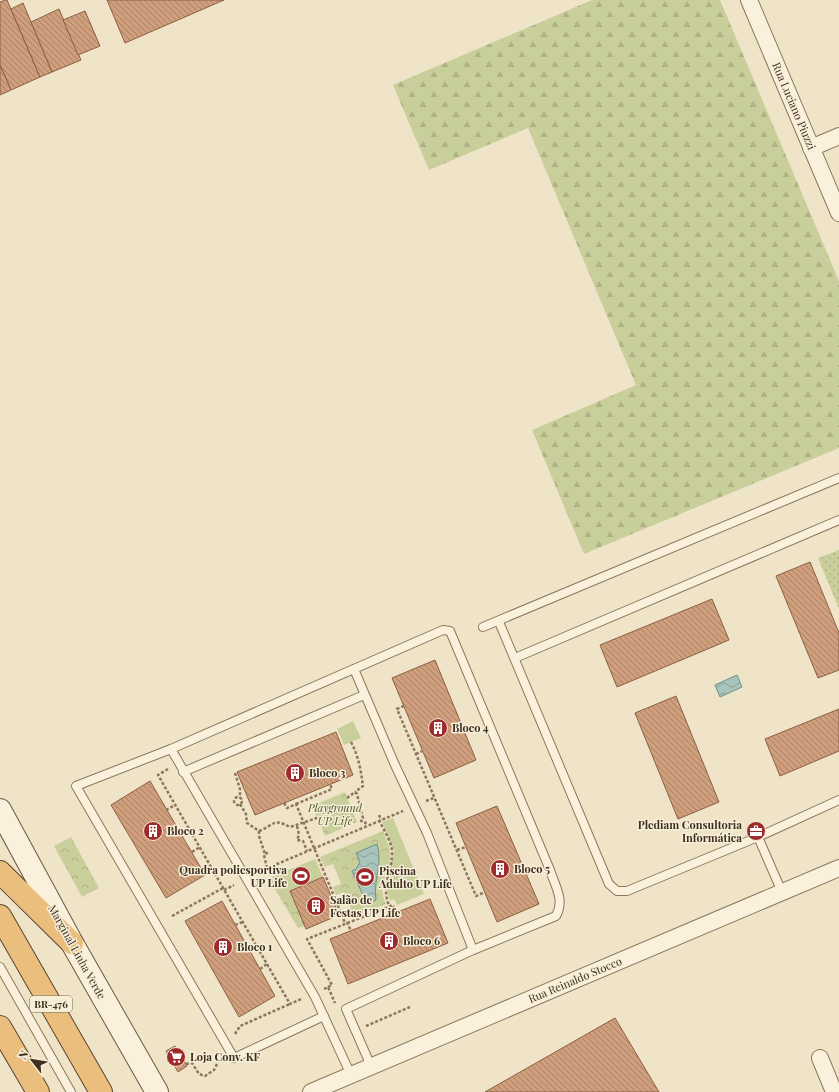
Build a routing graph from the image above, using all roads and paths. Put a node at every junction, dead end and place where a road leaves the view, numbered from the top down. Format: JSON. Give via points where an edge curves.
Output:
{"nodes":[{"id":1,"x":749,"y":0,"type":"edge"},
{"id":2,"x":839,"y":136,"type":"edge"},
{"id":3,"x":811,"y":148,"type":"junction"},
{"id":4,"x":839,"y":213,"type":"edge"},
{"id":5,"x":839,"y":478,"type":"edge"},
{"id":6,"x":839,"y":520,"type":"edge"},
{"id":7,"x":499,"y":622,"type":"junction"},
{"id":8,"x":483,"y":627,"type":"dead end"},
{"id":9,"x":515,"y":658,"type":"junction"},
{"id":10,"x":354,"y":669,"type":"junction"},
{"id":11,"x":364,"y":695,"type":"junction"},
{"id":12,"x":404,"y":706,"type":"dead end"},
{"id":13,"x":351,"y":742,"type":"dead end"},
{"id":14,"x":171,"y":749,"type":"junction"},
{"id":15,"x":422,"y":751,"type":"dead end"},
{"id":16,"x":416,"y":754,"type":"junction"},
{"id":17,"x":179,"y":764,"type":"junction"},
{"id":18,"x":183,"y":772,"type":"junction"},
{"id":19,"x":235,"y":773,"type":"dead end"},
{"id":20,"x":330,"y":784,"type":"dead end"},
{"id":21,"x":363,"y":786,"type":"junction"},
{"id":22,"x":366,"y":787,"type":"dead end"},
{"id":23,"x":355,"y":792,"type":"junction"},
{"id":24,"x":240,"y":798,"type":"junction"},
{"id":25,"x":347,"y":798,"type":"dead end"},
{"id":26,"x":434,"y":798,"type":"junction"},
{"id":27,"x":839,"y":800,"type":"edge"},
{"id":28,"x":284,"y":803,"type":"dead end"},
{"id":29,"x":240,"y":804,"type":"junction"},
{"id":30,"x":296,"y":804,"type":"junction"},
{"id":31,"x":175,"y":805,"type":"junction"},
{"id":32,"x":414,"y":806,"type":"junction"},
{"id":33,"x":0,"y":810,"type":"edge"},
{"id":34,"x":166,"y":810,"type":"dead end"},
{"id":35,"x":379,"y":815,"type":"dead end"},
{"id":36,"x":318,"y":818,"type":"dead end"},
{"id":37,"x":380,"y":820,"type":"junction"},
{"id":38,"x":304,"y":823,"type":"junction"},
{"id":39,"x":367,"y":825,"type":"junction"},
{"id":40,"x":297,"y":826,"type":"junction"},
{"id":41,"x":259,"y":830,"type":"junction"},
{"id":42,"x":758,"y":837,"type":"junction"},
{"id":43,"x":200,"y":847,"type":"junction"},
{"id":44,"x":466,"y":847,"type":"dead end"},
{"id":45,"x":315,"y":848,"type":"junction"},
{"id":46,"x":457,"y":850,"type":"junction"},
{"id":47,"x":307,"y":851,"type":"junction"},
{"id":48,"x":192,"y":852,"type":"dead end"},
{"id":49,"x":266,"y":868,"type":"junction"},
{"id":50,"x":839,"y":868,"type":"edge"},
{"id":51,"x":0,"y":872,"type":"edge"},
{"id":52,"x":245,"y":879,"type":"junction"},
{"id":53,"x":224,"y":889,"type":"junction"},
{"id":54,"x":485,"y":892,"type":"dead end"},
{"id":55,"x":782,"y":892,"type":"junction"},
{"id":56,"x":389,"y":906,"type":"junction"},
{"id":57,"x":396,"y":912,"type":"dead end"},
{"id":58,"x":0,"y":916,"type":"edge"},
{"id":59,"x":172,"y":916,"type":"dead end"},
{"id":60,"x":242,"y":922,"type":"junction"},
{"id":61,"x":346,"y":923,"type":"junction"},
{"id":62,"x":235,"y":925,"type":"dead end"},
{"id":63,"x":351,"y":931,"type":"dead end"},
{"id":64,"x":72,"y":943,"type":"junction"},
{"id":65,"x":473,"y":950,"type":"junction"},
{"id":66,"x":267,"y":964,"type":"junction"},
{"id":67,"x":0,"y":967,"type":"edge"},
{"id":68,"x":260,"y":969,"type":"dead end"},
{"id":69,"x":328,"y":987,"type":"junction"},
{"id":70,"x":313,"y":994,"type":"junction"},
{"id":71,"x":290,"y":1004,"type":"junction"},
{"id":72,"x":352,"y":1006,"type":"junction"},
{"id":73,"x":410,"y":1007,"type":"dead end"},
{"id":74,"x":324,"y":1016,"type":"junction"},
{"id":75,"x":240,"y":1026,"type":"dead end"},
{"id":76,"x":0,"y":1027,"type":"edge"},
{"id":77,"x":820,"y":1058,"type":"dead end"},
{"id":78,"x":186,"y":1064,"type":"dead end"},
{"id":79,"x":371,"y":1066,"type":"junction"},
{"id":80,"x":214,"y":1070,"type":"dead end"},
{"id":81,"x":351,"y":1075,"type":"junction"},
{"id":82,"x":38,"y":1092,"type":"edge"},
{"id":83,"x":71,"y":1092,"type":"edge"},
{"id":84,"x":101,"y":1092,"type":"edge"},
{"id":85,"x":157,"y":1092,"type":"edge"},
{"id":86,"x":311,"y":1092,"type":"edge"},
{"id":87,"x":834,"y":1092,"type":"edge"}],
"edges":[{"from":1,"to":3,"type":"street","name":"Rua Luciano Piuzzi"},
{"from":2,"to":3,"type":"street"},
{"from":3,"to":4,"type":"street","name":"Rua Luciano Piuzzi"},
{"from":5,"to":7,"type":"lane"},
{"from":6,"to":9,"type":"lane"},
{"from":7,"to":8,"type":"lane"},
{"from":7,"to":9,"type":"lane"},
{"from":9,"to":42,"type":"lane","via":[[609,884],[617,891],[627,891]]},
{"from":10,"to":11,"type":"lane"},
{"from":10,"to":14,"type":"lane"},
{"from":10,"to":65,"type":"lane","via":[[443,630],[450,631],[550,870],[560,908],[556,916]]},
{"from":11,"to":18,"type":"lane"},
{"from":11,"to":32,"type":"lane"},
{"from":12,"to":16,"type":"path","via":[[397,709]]},
{"from":13,"to":21,"type":"path","via":[[361,770]]},
{"from":14,"to":17,"type":"lane"},
{"from":14,"to":74,"type":"lane","via":[[76,786],[234,1058]]},
{"from":15,"to":16,"type":"path"},
{"from":16,"to":26,"type":"path"},
{"from":17,"to":18,"type":"lane"},
{"from":17,"to":31,"type":"path","via":[[158,775]]},
{"from":18,"to":52,"type":"lane"},
{"from":19,"to":24,"type":"path"},
{"from":20,"to":30,"type":"path","via":[[332,789]]},
{"from":21,"to":22,"type":"path"},
{"from":21,"to":23,"type":"path"},
{"from":23,"to":25,"type":"path"},
{"from":23,"to":39,"type":"path","via":[[363,818],[361,821]]},
{"from":24,"to":29,"type":"path"},
{"from":24,"to":29,"type":"path","via":[[236,797],[234,800],[236,805]]},
{"from":26,"to":32,"type":"path"},
{"from":26,"to":46,"type":"path"},
{"from":27,"to":42,"type":"lane"},
{"from":28,"to":30,"type":"path","via":[[287,808]]},
{"from":29,"to":41,"type":"path","via":[[246,814],[247,823]]},
{"from":30,"to":38,"type":"path"},
{"from":31,"to":34,"type":"path"},
{"from":31,"to":43,"type":"path"},
{"from":32,"to":37,"type":"path"},
{"from":32,"to":65,"type":"lane"},
{"from":33,"to":64,"type":"main road","name":"Marginal Linha Verde"},
{"from":35,"to":37,"type":"path"},
{"from":36,"to":38,"type":"path"},
{"from":37,"to":39,"type":"path"},
{"from":37,"to":56,"type":"path","via":[[392,850],[385,893]]},
{"from":38,"to":40,"type":"path"},
{"from":38,"to":45,"type":"path"},
{"from":39,"to":45,"type":"path"},
{"from":40,"to":41,"type":"path","via":[[290,827],[275,822]]},
{"from":40,"to":47,"type":"path","via":[[297,840],[303,841]]},
{"from":41,"to":49,"type":"path","via":[[258,836],[266,853]]},
{"from":42,"to":55,"type":"lane"},
{"from":43,"to":48,"type":"path"},
{"from":43,"to":53,"type":"path"},
{"from":44,"to":46,"type":"path"},
{"from":45,"to":47,"type":"path"},
{"from":45,"to":61,"type":"path"},
{"from":46,"to":54,"type":"path","via":[[476,896]]},
{"from":47,"to":49,"type":"path"},
{"from":49,"to":52,"type":"path"},
{"from":50,"to":55,"type":"street","name":"Rua Reinaldo Stocco"},
{"from":51,"to":64,"type":"highway"},
{"from":52,"to":53,"type":"path"},
{"from":52,"to":70,"type":"lane"},
{"from":53,"to":59,"type":"path"},
{"from":53,"to":60,"type":"path"},
{"from":55,"to":79,"type":"street","name":"Rua Reinaldo Stocco"},
{"from":56,"to":57,"type":"path","via":[[393,905]]},
{"from":56,"to":61,"type":"path"},
{"from":58,"to":84,"type":"highway","number":"BR-476"},
{"from":60,"to":62,"type":"path"},
{"from":60,"to":66,"type":"path"},
{"from":61,"to":63,"type":"path"},
{"from":61,"to":69,"type":"path","via":[[307,939],[332,985]]},
{"from":64,"to":85,"type":"main road","name":"Marginal Linha Verde"},
{"from":65,"to":72,"type":"lane"},
{"from":66,"to":68,"type":"path"},
{"from":66,"to":71,"type":"path"},
{"from":67,"to":83,"type":"lane"},
{"from":69,"to":70,"type":"path"},
{"from":69,"to":72,"type":"path","via":[[336,1005]]},
{"from":70,"to":71,"type":"path"},
{"from":70,"to":74,"type":"lane"},
{"from":71,"to":75,"type":"path"},
{"from":72,"to":73,"type":"path","via":[[357,1010],[364,1027]]},
{"from":72,"to":79,"type":"lane","via":[[346,1009]]},
{"from":74,"to":81,"type":"lane"},
{"from":76,"to":82,"type":"highway"},
{"from":77,"to":87,"type":"street"},
{"from":78,"to":80,"type":"path","via":[[192,1063],[202,1076]]},
{"from":79,"to":81,"type":"street","name":"Rua Reinaldo Stocco"},
{"from":81,"to":86,"type":"street","name":"Rua Reinaldo Stocco"}]}
